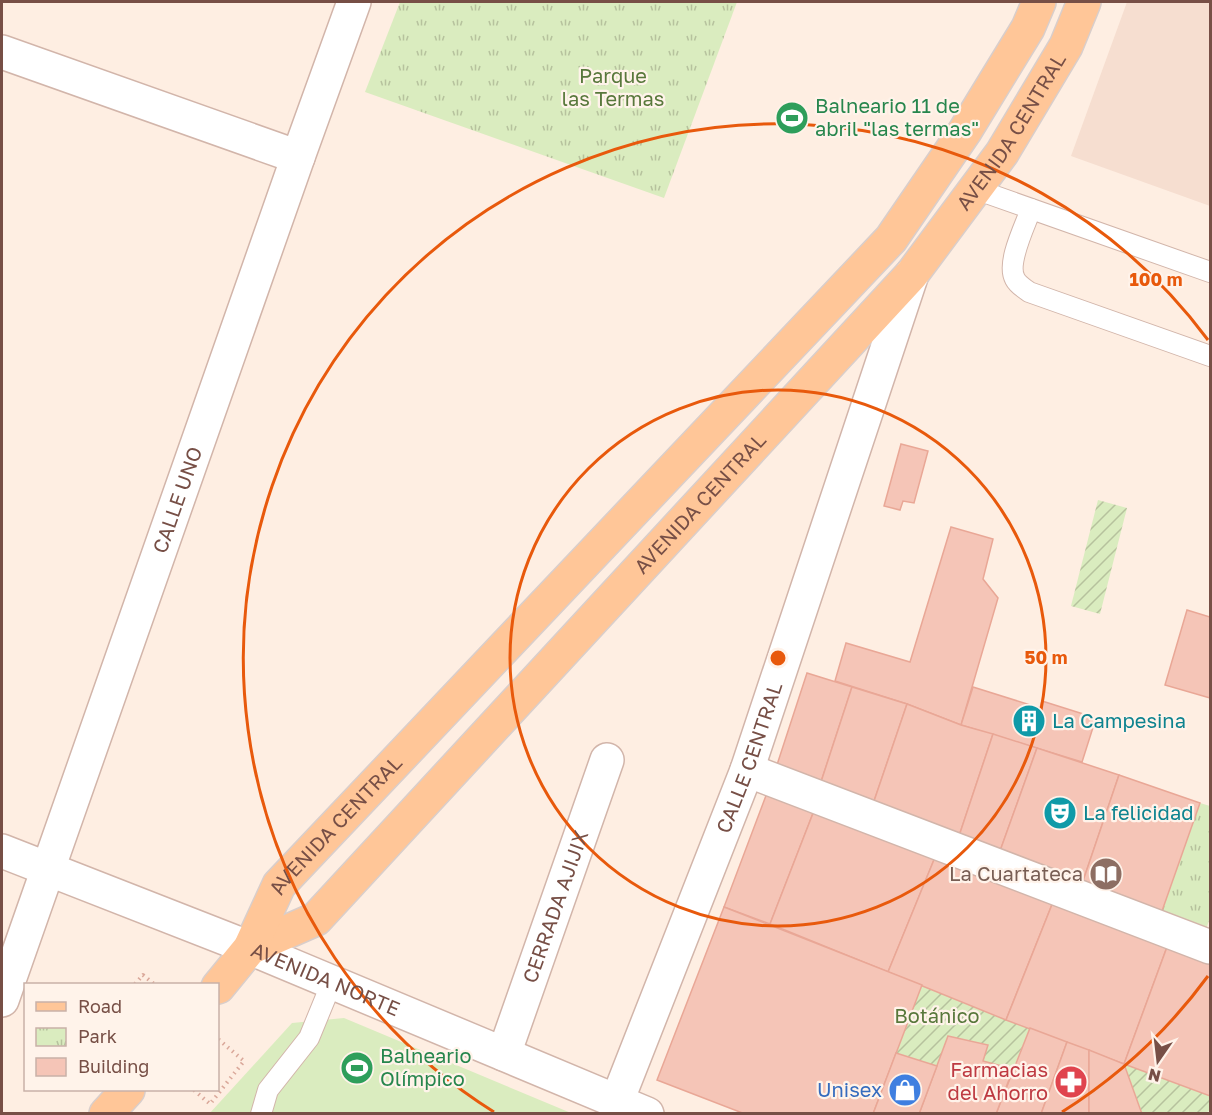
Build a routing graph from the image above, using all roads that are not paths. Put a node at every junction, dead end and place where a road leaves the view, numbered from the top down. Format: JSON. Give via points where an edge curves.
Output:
{"nodes":[{"id":1,"x":354,"y":2,"type":"edge"},
{"id":2,"x":1040,"y":2,"type":"edge"},
{"id":3,"x":1084,"y":2,"type":"edge"},
{"id":4,"x":2,"y":52,"type":"edge"},
{"id":5,"x":298,"y":157,"type":"junction"},
{"id":6,"x":975,"y":189,"type":"junction"},
{"id":7,"x":1031,"y":209,"type":"junction"},
{"id":8,"x":1210,"y":272,"type":"edge"},
{"id":9,"x":912,"y":274,"type":"junction"},
{"id":10,"x":1210,"y":356,"type":"edge"},
{"id":11,"x":607,"y":760,"type":"dead end"},
{"id":12,"x":747,"y":770,"type":"junction"},
{"id":13,"x":2,"y":851,"type":"edge"},
{"id":14,"x":47,"y":870,"type":"junction"},
{"id":15,"x":1210,"y":947,"type":"edge"},
{"id":16,"x":250,"y":948,"type":"junction"},
{"id":17,"x":332,"y":982,"type":"junction"},
{"id":18,"x":219,"y":986,"type":"edge"},
{"id":19,"x":2,"y":1000,"type":"edge"},
{"id":20,"x":504,"y":1054,"type":"junction"},
{"id":21,"x":268,"y":1090,"type":"junction"},
{"id":22,"x":126,"y":1091,"type":"edge"},
{"id":23,"x":617,"y":1101,"type":"junction"},
{"id":24,"x":106,"y":1113,"type":"edge"},
{"id":25,"x":248,"y":1113,"type":"edge"},
{"id":26,"x":261,"y":1113,"type":"edge"},
{"id":27,"x":647,"y":1113,"type":"edge"}],
"edges":[{"from":1,"to":5,"type":"street","name":"CALLE UNO"},
{"from":2,"to":16,"type":"main road","name":"AVENIDA CENTRAL","via":[[965,131],[891,239],[279,885]]},
{"from":3,"to":6,"type":"main road","name":"AVENIDA CENTRAL","via":[[1066,46],[1002,153]]},
{"from":4,"to":5,"type":"street"},
{"from":5,"to":14,"type":"street","name":"CALLE UNO"},
{"from":6,"to":7,"type":"lane"},
{"from":6,"to":9,"type":"main road","name":"AVENIDA CENTRAL"},
{"from":7,"to":8,"type":"lane"},
{"from":7,"to":10,"type":"lane","via":[[1013,258],[1014,278],[1021,287]]},
{"from":9,"to":12,"type":"street","name":"CALLE CENTRAL"},
{"from":9,"to":16,"type":"main road","name":"AVENIDA CENTRAL","via":[[316,919]]},
{"from":11,"to":20,"type":"street","name":"CERRADA AJIJIX"},
{"from":12,"to":15,"type":"street"},
{"from":12,"to":23,"type":"street","name":"CALLE CENTRAL"},
{"from":13,"to":14,"type":"street","name":"AVENIDA NORTE"},
{"from":14,"to":16,"type":"street","name":"AVENIDA NORTE"},
{"from":14,"to":19,"type":"street","name":"CALLE UNO"},
{"from":16,"to":17,"type":"street","name":"AVENIDA NORTE"},
{"from":16,"to":18,"type":"main road","name":"AVENIDA CENTRAL"},
{"from":17,"to":20,"type":"street","name":"AVENIDA NORTE"},
{"from":17,"to":21,"type":"lane","via":[[309,1038]]},
{"from":20,"to":23,"type":"street","name":"AVENIDA NORTE"},
{"from":21,"to":25,"type":"lane"},
{"from":21,"to":26,"type":"lane"},
{"from":22,"to":24,"type":"main road"},
{"from":23,"to":27,"type":"street","name":"AVENIDA NORTE"}]}
